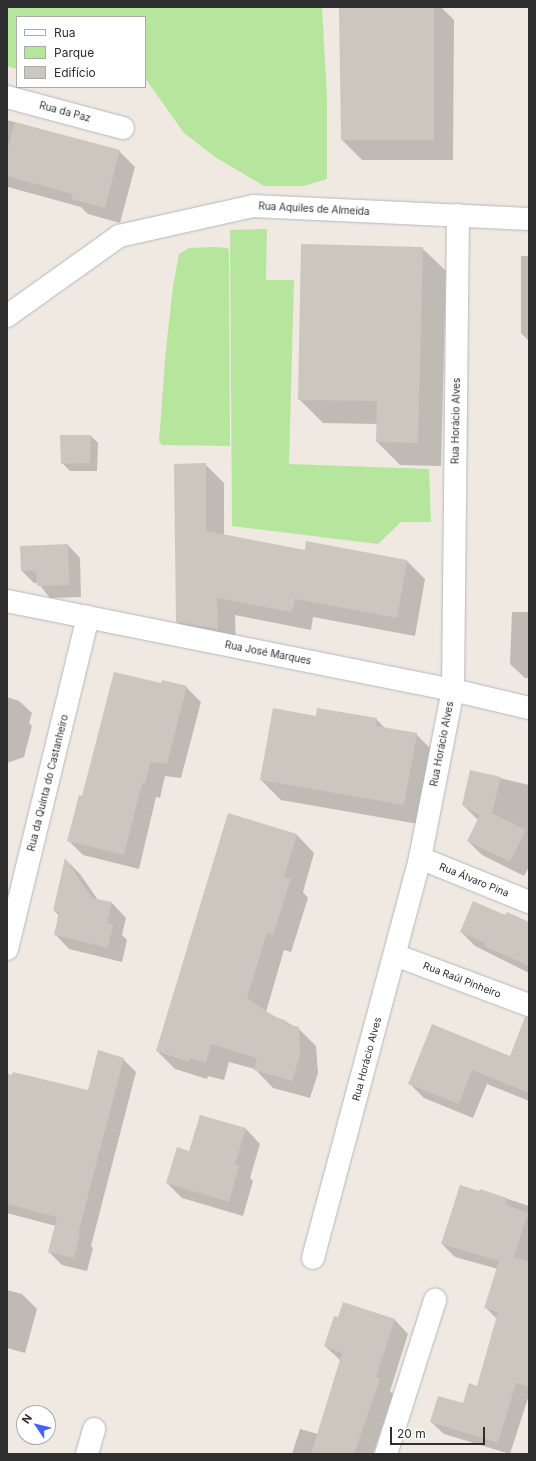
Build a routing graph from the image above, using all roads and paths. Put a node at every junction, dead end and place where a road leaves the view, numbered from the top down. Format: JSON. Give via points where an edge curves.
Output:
{"nodes":[{"id":1,"x":7,"y":97,"type":"edge"},
{"id":2,"x":123,"y":128,"type":"dead end"},
{"id":3,"x":458,"y":215,"type":"junction"},
{"id":4,"x":529,"y":219,"type":"edge"},
{"id":5,"x":7,"y":316,"type":"edge"},
{"id":6,"x":7,"y":601,"type":"edge"},
{"id":7,"x":88,"y":617,"type":"junction"},
{"id":8,"x":453,"y":690,"type":"junction"},
{"id":9,"x":529,"y":708,"type":"edge"},
{"id":10,"x":420,"y":858,"type":"junction"},
{"id":11,"x":529,"y":902,"type":"edge"},
{"id":12,"x":7,"y":949,"type":"edge"},
{"id":13,"x":395,"y":954,"type":"junction"},
{"id":14,"x":529,"y":1005,"type":"edge"},
{"id":15,"x":313,"y":1258,"type":"dead end"},
{"id":16,"x":436,"y":1300,"type":"dead end"},
{"id":17,"x":94,"y":1429,"type":"dead end"},
{"id":18,"x":87,"y":1454,"type":"edge"},
{"id":19,"x":386,"y":1454,"type":"edge"}],
"edges":[{"from":1,"to":2,"type":"street","name":"Rua da Paz"},
{"from":3,"to":4,"type":"street","name":"Rua Aquiles de Almeida"},
{"from":3,"to":5,"type":"street","name":"Rua Aquiles de Almeida","via":[[253,206],[119,236]]},
{"from":3,"to":8,"type":"street","name":"Rua Horácio Alves"},
{"from":6,"to":7,"type":"street","name":"Rua José Marques"},
{"from":7,"to":8,"type":"street","name":"Rua José Marques"},
{"from":7,"to":12,"type":"street","name":"Rua da Quinta do Castanheiro"},
{"from":8,"to":9,"type":"street","name":"Rua José Marques"},
{"from":8,"to":10,"type":"street","name":"Rua Horácio Alves"},
{"from":10,"to":11,"type":"street","name":"Rua Álvaro Pina"},
{"from":10,"to":13,"type":"street","name":"Rua Horácio Alves"},
{"from":13,"to":14,"type":"street","name":"Rua Raúl Pinheiro"},
{"from":13,"to":15,"type":"street","name":"Rua Horácio Alves"},
{"from":16,"to":19,"type":"street"},
{"from":17,"to":18,"type":"street"}]}
